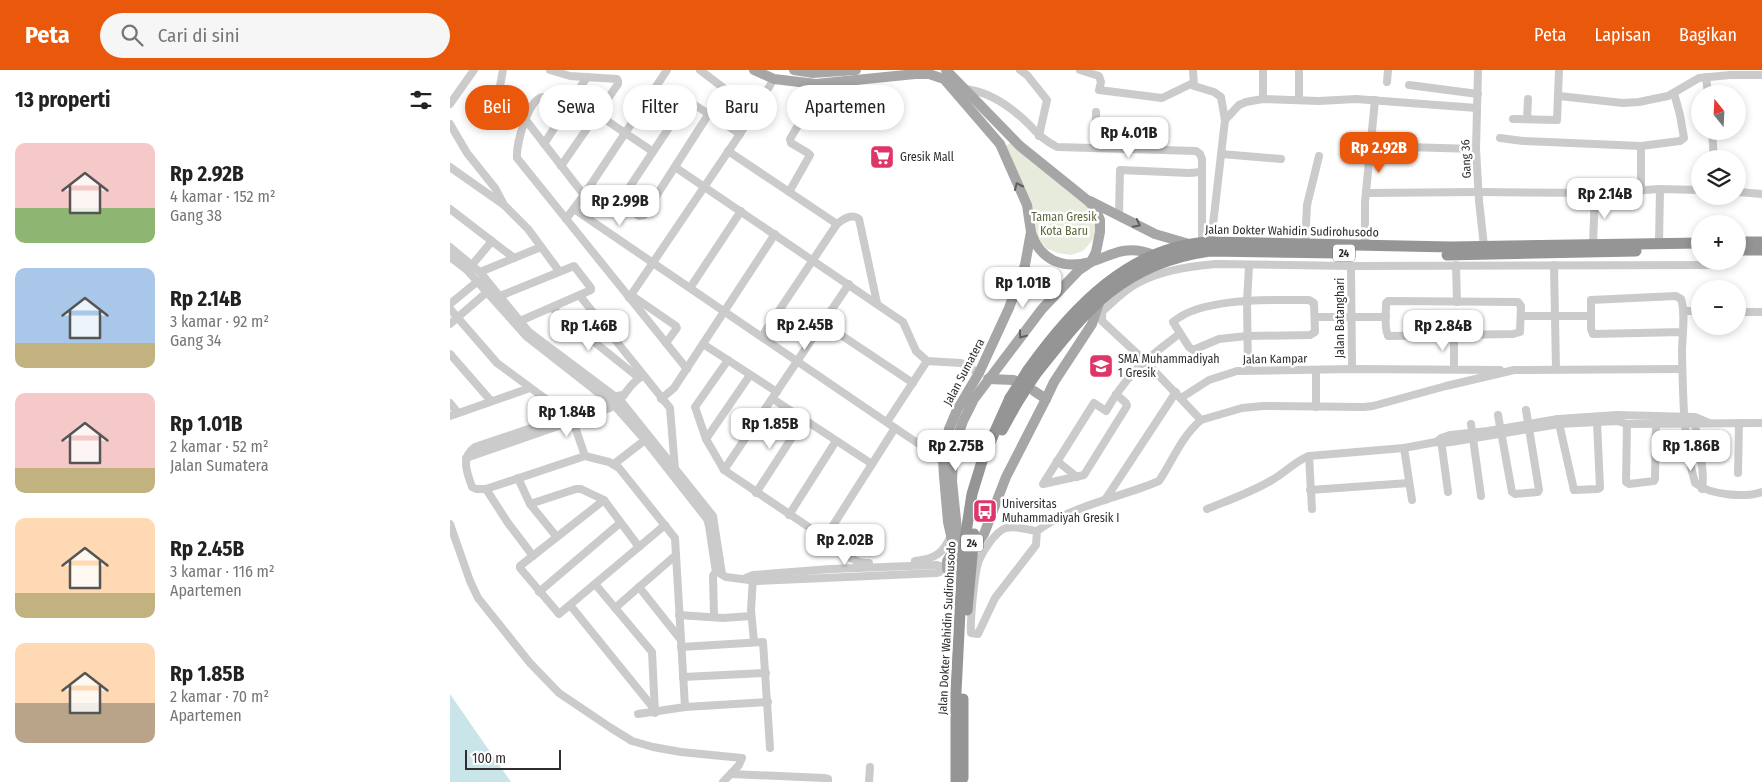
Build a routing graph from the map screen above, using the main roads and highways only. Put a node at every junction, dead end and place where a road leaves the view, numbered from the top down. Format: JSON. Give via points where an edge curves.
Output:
{"nodes":[{"id":1,"x":754,"y":70,"type":"edge"},
{"id":2,"x":794,"y":70,"type":"edge"},
{"id":3,"x":856,"y":70,"type":"edge"},
{"id":4,"x":946,"y":70,"type":"edge"},
{"id":5,"x":836,"y":71,"type":"edge"},
{"id":6,"x":994,"y":119,"type":"junction"},
{"id":7,"x":984,"y":126,"type":"junction"},
{"id":8,"x":1087,"y":200,"type":"junction"},
{"id":9,"x":1031,"y":232,"type":"junction"},
{"id":10,"x":1155,"y":234,"type":"junction"},
{"id":11,"x":1746,"y":242,"type":"edge"},
{"id":12,"x":1762,"y":242,"type":"edge"},
{"id":13,"x":1202,"y":243,"type":"junction"},
{"id":14,"x":1691,"y":243,"type":"edge"},
{"id":15,"x":1393,"y":250,"type":"junction"},
{"id":16,"x":1691,"y":250,"type":"edge"},
{"id":17,"x":1746,"y":250,"type":"edge"},
{"id":18,"x":1762,"y":250,"type":"edge"},
{"id":19,"x":1113,"y":254,"type":"junction"},
{"id":20,"x":1161,"y":257,"type":"junction"},
{"id":21,"x":1091,"y":262,"type":"junction"},
{"id":22,"x":1121,"y":272,"type":"junction"},
{"id":23,"x":1100,"y":300,"type":"junction"},
{"id":24,"x":1032,"y":372,"type":"junction"},
{"id":25,"x":984,"y":376,"type":"junction"},
{"id":26,"x":1014,"y":380,"type":"dead end"},
{"id":27,"x":1034,"y":391,"type":"dead end"},
{"id":28,"x":1046,"y":399,"type":"junction"},
{"id":29,"x":1014,"y":400,"type":"junction"},
{"id":30,"x":948,"y":460,"type":"junction"},
{"id":31,"x":971,"y":552,"type":"junction"},
{"id":32,"x":954,"y":570,"type":"junction"},
{"id":33,"x":960,"y":692,"type":"junction"},
{"id":34,"x":959,"y":737,"type":"junction"},
{"id":35,"x":956,"y":782,"type":"edge"},
{"id":36,"x":963,"y":782,"type":"edge"}],
"edges":[{"from":1,"to":7,"type":"main road","name":"Jalan Sumatera","via":[[774,79],[816,84],[929,74],[944,79]]},
{"from":2,"to":5,"type":"main road","via":[[813,73]]},
{"from":3,"to":5,"type":"main road"},
{"from":4,"to":6,"type":"main road"},
{"from":6,"to":7,"type":"main road"},
{"from":6,"to":8,"type":"main road","via":[[1020,146]]},
{"from":9,"to":7,"type":"main road","name":"Jalan Sumatera","one_way":true,"via":[[1027,205],[1000,144]]},
{"from":8,"to":10,"type":"main road","one_way":true},
{"from":8,"to":21,"type":"main road","via":[[1100,220],[1099,244]]},
{"from":9,"to":21,"type":"main road","via":[[1038,248],[1053,261],[1067,264]]},
{"from":9,"to":25,"type":"main road","name":"Jalan Sumatera","via":[[1025,265]]},
{"from":10,"to":13,"type":"main road"},
{"from":10,"to":20,"type":"main road"},
{"from":11,"to":12,"type":"highway"},
{"from":13,"to":15,"type":"highway","name":"Jalan Dokter Wahidin Sudirohusodo","number":"24","via":[[1365,246]]},
{"from":13,"to":20,"type":"highway","name":"Jalan Dokter Wahidin Sudirohusodo","number":"24"},
{"from":14,"to":15,"type":"highway","name":"Jalan Dokter Wahidin Sudirohusodo","number":"24"},
{"from":15,"to":16,"type":"highway","name":"Jalan Dokter Wahidin Sudirohusodo","number":"24","via":[[1545,254]]},
{"from":15,"to":20,"type":"highway","name":"Jalan Dokter Wahidin Sudirohusodo","number":"24","via":[[1210,251]]},
{"from":17,"to":18,"type":"highway"},
{"from":19,"to":20,"type":"main road","via":[[1136,250]]},
{"from":19,"to":21,"type":"main road"},
{"from":19,"to":22,"type":"main road","via":[[1122,262]]},
{"from":20,"to":22,"type":"highway","name":"Jalan Dokter Wahidin Sudirohusodo","number":"24"},
{"from":20,"to":23,"type":"highway","name":"Jalan Dokter Wahidin Sudirohusodo","number":"24"},
{"from":21,"to":25,"type":"main road","name":"Jalan Sumatera","one_way":true,"via":[[1042,308]]},
{"from":22,"to":24,"type":"highway","name":"Jalan Dokter Wahidin Sudirohusodo","number":"24","via":[[1096,291],[1051,340]]},
{"from":23,"to":24,"type":"highway","name":"Jalan Dokter Wahidin Sudirohusodo","number":"24"},
{"from":23,"to":28,"type":"main road","via":[[1092,324]]},
{"from":24,"to":29,"type":"highway","name":"Jalan Dokter Wahidin Sudirohusodo","number":"24","bridge":true},
{"from":25,"to":26,"type":"main road"},
{"from":25,"to":30,"type":"main road","name":"Jalan Sumatera"},
{"from":27,"to":28,"type":"main road"},
{"from":28,"to":31,"type":"main road","via":[[1006,477],[984,534]]},
{"from":29,"to":31,"type":"highway","name":"Jalan Dokter Wahidin Sudirohusodo","number":"24","via":[[989,461],[979,496]]},
{"from":29,"to":32,"type":"highway","name":"Jalan Dokter Wahidin Sudirohusodo","number":"24","via":[[983,458]]},
{"from":30,"to":32,"type":"main road","name":"Jalan Sumatera","via":[[959,549]]},
{"from":30,"to":32,"type":"main road","name":"Jalan Sumatera","via":[[948,522],[954,549],[947,561]]},
{"from":31,"to":33,"type":"highway","name":"Jalan Dokter Wahidin Sudirohusodo","number":"24","via":[[968,632]]},
{"from":32,"to":33,"type":"highway","name":"Jalan Dokter Wahidin Sudirohusodo","number":"24"},
{"from":33,"to":34,"type":"highway","name":"Jalan Dokter Wahidin Sudirohusodo","number":"24"},
{"from":34,"to":35,"type":"highway","name":"Jalan Dokter Wahidin Sudirohusodo","number":"24"},
{"from":34,"to":36,"type":"highway","name":"Jalan Dokter Wahidin Sudirohusodo","number":"24"}]}
